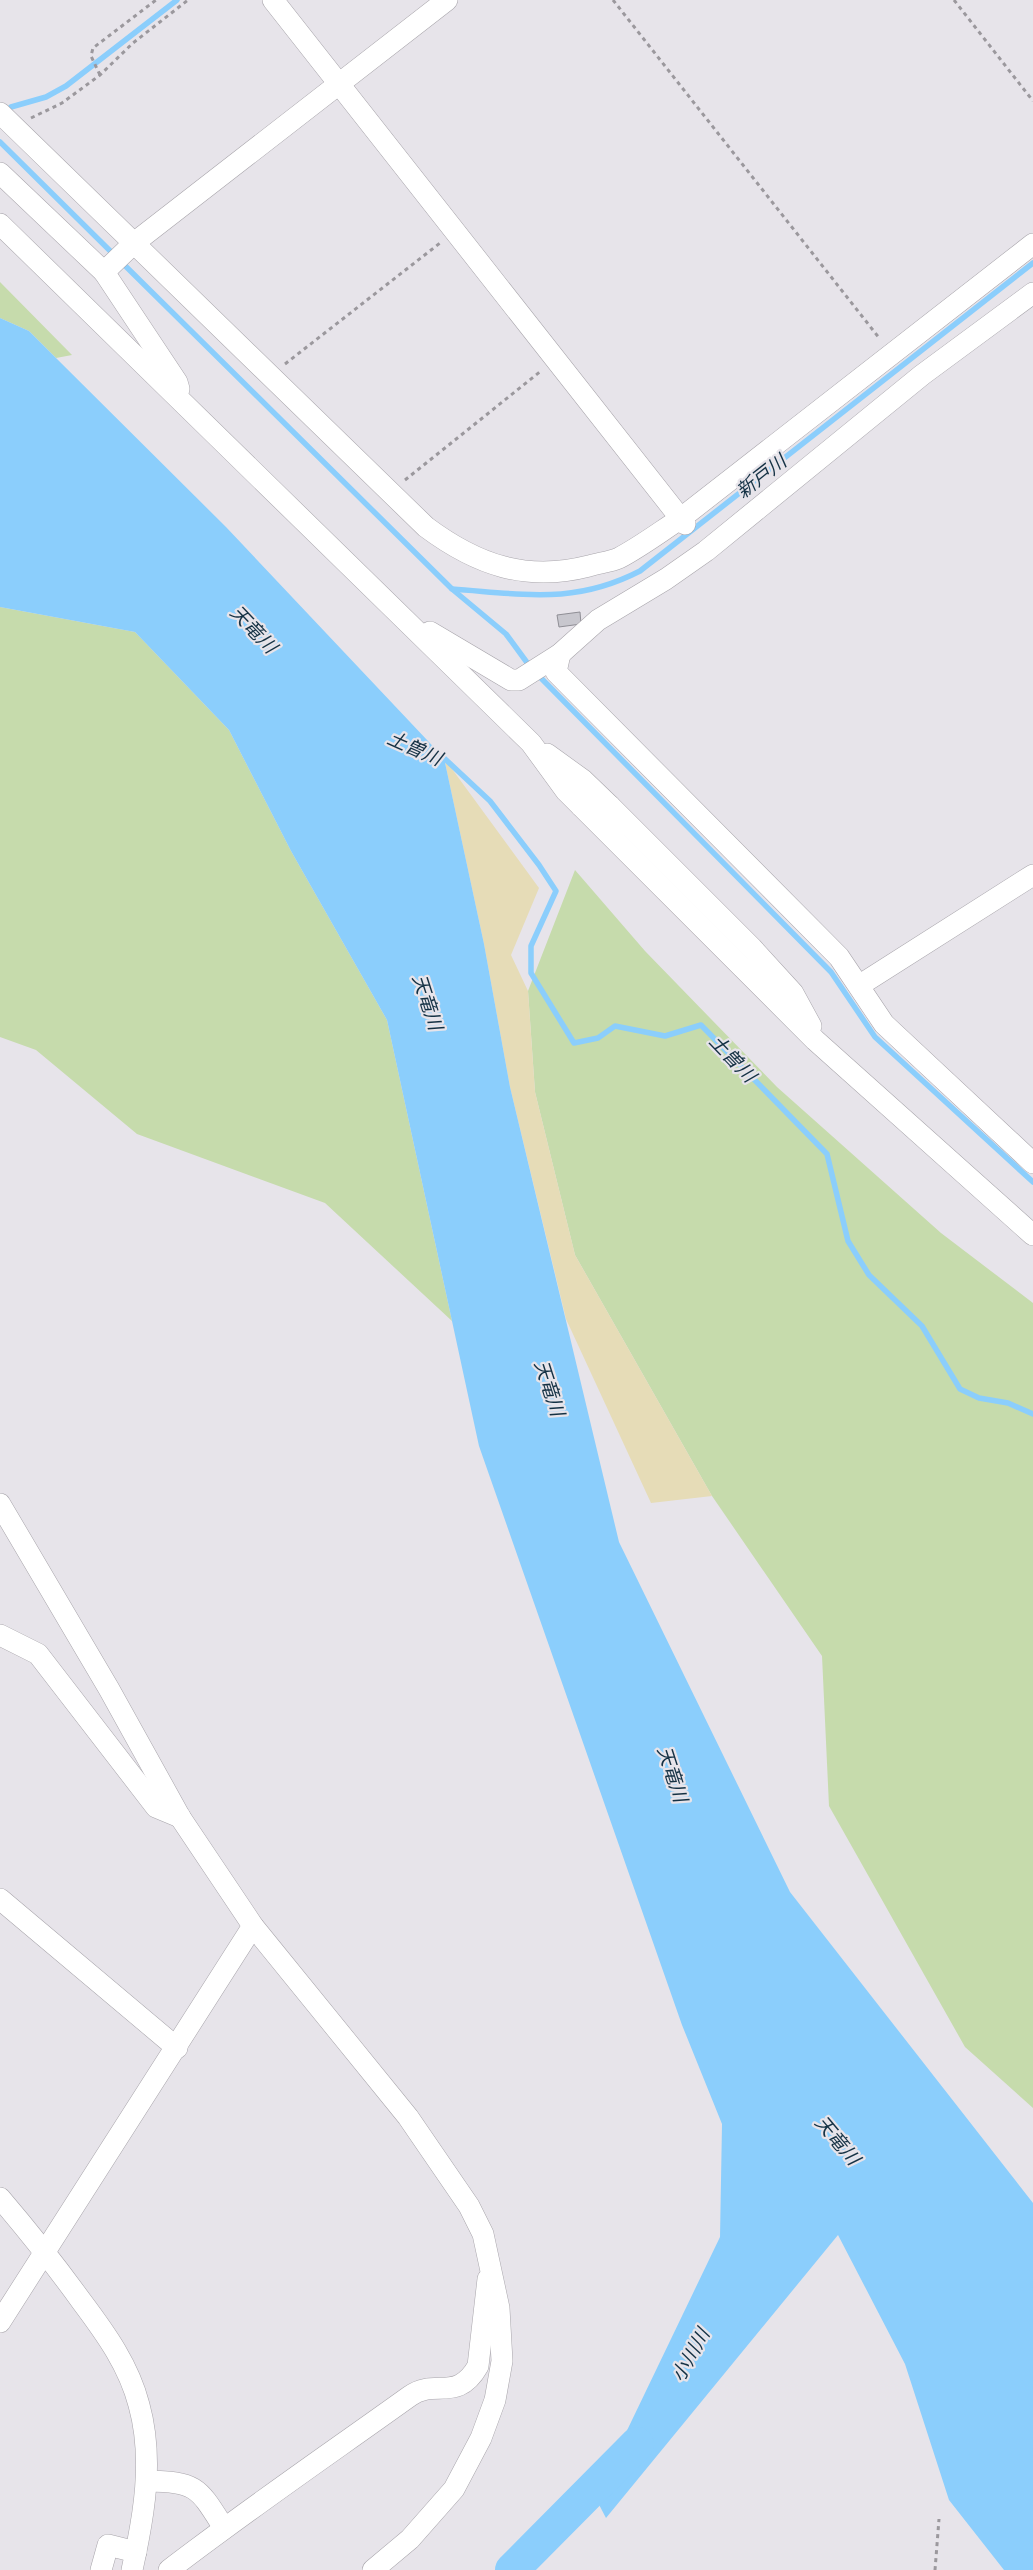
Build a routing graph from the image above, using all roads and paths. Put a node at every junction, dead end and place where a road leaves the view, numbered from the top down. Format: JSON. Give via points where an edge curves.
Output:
{"nodes":[{"id":1,"x":156,"y":0,"type":"edge"},
{"id":2,"x":188,"y":0,"type":"edge"},
{"id":3,"x":273,"y":0,"type":"edge"},
{"id":4,"x":447,"y":0,"type":"edge"},
{"id":5,"x":613,"y":0,"type":"edge"},
{"id":6,"x":954,"y":0,"type":"edge"},
{"id":7,"x":100,"y":76,"type":"junction"},
{"id":8,"x":339,"y":84,"type":"junction"},
{"id":9,"x":1033,"y":101,"type":"edge"},
{"id":10,"x":5,"y":123,"type":"edge"},
{"id":11,"x":0,"y":173,"type":"edge"},
{"id":12,"x":0,"y":224,"type":"edge"},
{"id":13,"x":454,"y":232,"type":"junction"},
{"id":14,"x":1033,"y":244,"type":"edge"},
{"id":15,"x":130,"y":247,"type":"junction"},
{"id":16,"x":106,"y":270,"type":"junction"},
{"id":17,"x":1033,"y":293,"type":"edge"},
{"id":18,"x":893,"y":355,"type":"junction"},
{"id":19,"x":555,"y":360,"type":"junction"},
{"id":20,"x":270,"y":376,"type":"junction"},
{"id":21,"x":182,"y":400,"type":"junction"},
{"id":22,"x":387,"y":490,"type":"junction"},
{"id":23,"x":682,"y":522,"type":"junction"},
{"id":24,"x":419,"y":632,"type":"junction"},
{"id":25,"x":560,"y":654,"type":"junction"},
{"id":26,"x":531,"y":743,"type":"junction"},
{"id":27,"x":581,"y":806,"type":"junction"},
{"id":28,"x":610,"y":806,"type":"junction"},
{"id":29,"x":1033,"y":874,"type":"edge"},
{"id":30,"x":860,"y":985,"type":"junction"},
{"id":31,"x":822,"y":1046,"type":"junction"},
{"id":32,"x":1033,"y":1163,"type":"edge"},
{"id":33,"x":1033,"y":1235,"type":"edge"},
{"id":34,"x":0,"y":1504,"type":"edge"},
{"id":35,"x":0,"y":1635,"type":"edge"},
{"id":36,"x":180,"y":1818,"type":"junction"},
{"id":37,"x":0,"y":1899,"type":"edge"},
{"id":38,"x":253,"y":1926,"type":"junction"},
{"id":39,"x":176,"y":2048,"type":"junction"},
{"id":40,"x":0,"y":2198,"type":"edge"},
{"id":41,"x":46,"y":2252,"type":"junction"},
{"id":42,"x":491,"y":2264,"type":"junction"},
{"id":43,"x":0,"y":2322,"type":"edge"},
{"id":44,"x":147,"y":2480,"type":"junction"},
{"id":45,"x":939,"y":2519,"type":"dead end"},
{"id":46,"x":224,"y":2528,"type":"junction"},
{"id":47,"x":134,"y":2561,"type":"edge"},
{"id":48,"x":101,"y":2570,"type":"edge"},
{"id":49,"x":169,"y":2570,"type":"edge"},
{"id":50,"x":373,"y":2570,"type":"edge"},
{"id":51,"x":934,"y":2570,"type":"edge"}],
"edges":[{"from":1,"to":7,"type":"path","via":[[94,48],[92,56]]},
{"from":2,"to":7,"type":"path","via":[[133,43]]},
{"from":3,"to":8,"type":"street"},
{"from":4,"to":8,"type":"street"},
{"from":5,"to":18,"type":"path"},
{"from":6,"to":9,"type":"path"},
{"from":7,"to":10,"type":"path","via":[[62,103]]},
{"from":8,"to":13,"type":"street"},
{"from":8,"to":15,"type":"street"},
{"from":10,"to":15,"type":"street"},
{"from":11,"to":16,"type":"street"},
{"from":12,"to":21,"type":"street"},
{"from":13,"to":19,"type":"street"},
{"from":13,"to":20,"type":"path"},
{"from":14,"to":18,"type":"street"},
{"from":15,"to":16,"type":"street"},
{"from":15,"to":20,"type":"street"},
{"from":16,"to":21,"type":"street","via":[[178,382]]},
{"from":17,"to":25,"type":"street","via":[[922,375],[706,551],[598,620]]},
{"from":18,"to":23,"type":"street"},
{"from":19,"to":22,"type":"path","via":[[413,476]]},
{"from":19,"to":23,"type":"street"},
{"from":20,"to":22,"type":"street"},
{"from":21,"to":24,"type":"street"},
{"from":22,"to":23,"type":"street","via":[[442,540],[508,570],[543,572],[576,569],[617,559]]},
{"from":24,"to":25,"type":"street","via":[[432,633],[511,680],[522,678]]},
{"from":24,"to":26,"type":"street"},
{"from":25,"to":30,"type":"street","via":[[556,672],[838,957]]},
{"from":26,"to":27,"type":"street"},
{"from":26,"to":28,"type":"street","via":[[583,780]]},
{"from":27,"to":28,"type":"street"},
{"from":27,"to":31,"type":"street"},
{"from":28,"to":31,"type":"street","via":[[793,993]]},
{"from":29,"to":30,"type":"street"},
{"from":30,"to":32,"type":"street","via":[[884,1024]]},
{"from":31,"to":33,"type":"street"},
{"from":34,"to":36,"type":"street","via":[[109,1689]]},
{"from":35,"to":36,"type":"street","via":[[38,1654],[156,1807]]},
{"from":36,"to":38,"type":"street"},
{"from":37,"to":39,"type":"street"},
{"from":38,"to":39,"type":"street"},
{"from":38,"to":42,"type":"street","via":[[408,2118],[469,2206],[483,2234]]},
{"from":39,"to":41,"type":"street"},
{"from":40,"to":41,"type":"street"},
{"from":41,"to":43,"type":"street"},
{"from":41,"to":44,"type":"street","via":[[109,2339],[126,2370],[139,2405],[146,2446]]},
{"from":42,"to":46,"type":"street","via":[[478,2366],[472,2377],[460,2386],[416,2392]]},
{"from":42,"to":50,"type":"street","via":[[500,2308],[502,2361],[495,2400],[481,2438],[454,2489],[410,2539]]},
{"from":44,"to":46,"type":"street","via":[[190,2485],[202,2494]]},
{"from":44,"to":47,"type":"street"},
{"from":45,"to":51,"type":"path"},
{"from":46,"to":49,"type":"street"},
{"from":47,"to":48,"type":"street","via":[[108,2545]]}]}
